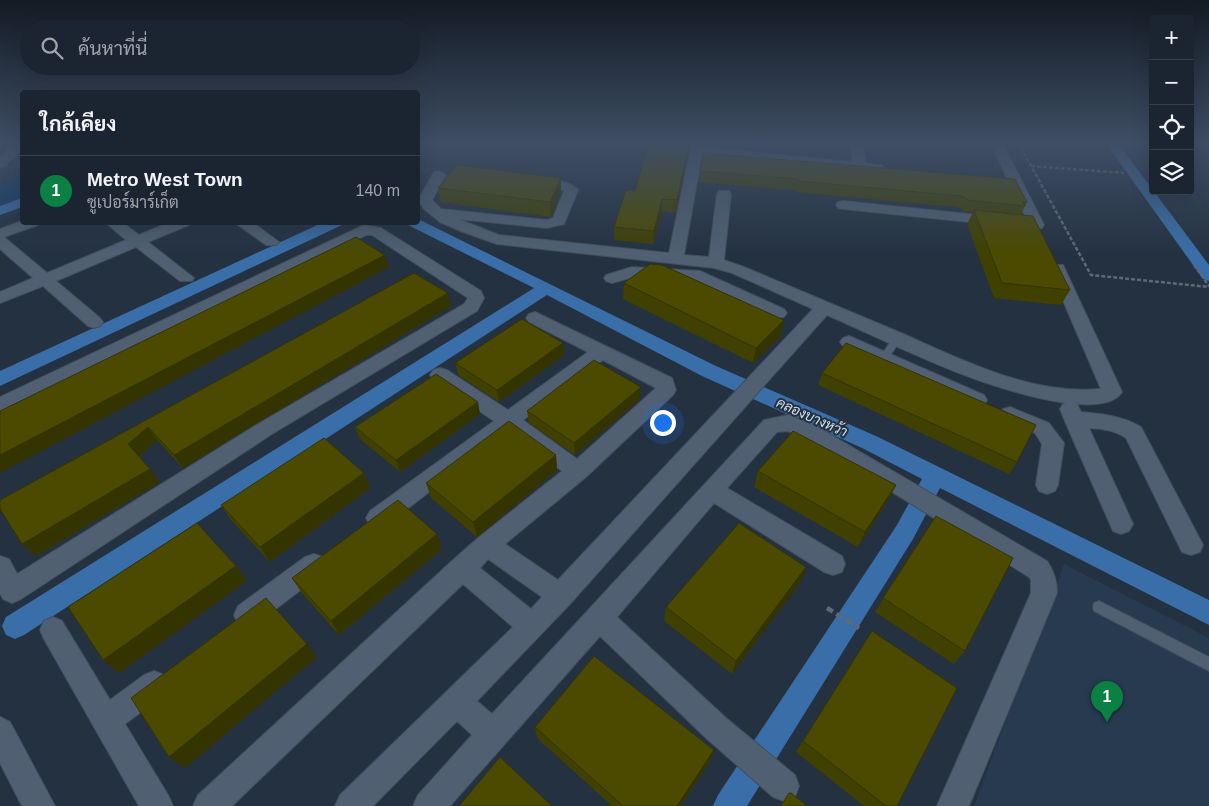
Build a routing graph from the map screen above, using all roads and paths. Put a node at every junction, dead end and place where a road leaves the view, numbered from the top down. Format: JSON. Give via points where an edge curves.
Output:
{"nodes":[{"id":1,"x":436,"y":180,"type":"edge"},
{"id":2,"x":524,"y":180,"type":"edge"},
{"id":3,"x":691,"y":180,"type":"edge"},
{"id":4,"x":1009,"y":180,"type":"edge"},
{"id":5,"x":1038,"y":180,"type":"edge"},
{"id":6,"x":724,"y":194,"type":"dead end"},
{"id":7,"x":843,"y":205,"type":"dead end"},
{"id":8,"x":436,"y":212,"type":"junction"},
{"id":9,"x":24,"y":225,"type":"edge"},
{"id":10,"x":116,"y":225,"type":"edge"},
{"id":11,"x":176,"y":225,"type":"edge"},
{"id":12,"x":246,"y":225,"type":"edge"},
{"id":13,"x":0,"y":234,"type":"edge"},
{"id":14,"x":1044,"y":240,"type":"junction"},
{"id":15,"x":0,"y":241,"type":"edge"},
{"id":16,"x":136,"y":241,"type":"junction"},
{"id":17,"x":271,"y":242,"type":"dead end"},
{"id":18,"x":676,"y":258,"type":"junction"},
{"id":19,"x":716,"y":263,"type":"junction"},
{"id":20,"x":1194,"y":265,"type":"dead end"},
{"id":21,"x":696,"y":267,"type":"junction"},
{"id":22,"x":186,"y":278,"type":"dead end"},
{"id":23,"x":612,"y":278,"type":"dead end"},
{"id":24,"x":44,"y":279,"type":"junction"},
{"id":25,"x":1209,"y":287,"type":"edge"},
{"id":26,"x":0,"y":298,"type":"edge"},
{"id":27,"x":824,"y":307,"type":"junction"},
{"id":28,"x":778,"y":313,"type":"dead end"},
{"id":29,"x":536,"y":318,"type":"dead end"},
{"id":30,"x":94,"y":322,"type":"dead end"},
{"id":31,"x":897,"y":338,"type":"junction"},
{"id":32,"x":849,"y":342,"type":"edge"},
{"id":33,"x":601,"y":352,"type":"junction"},
{"id":34,"x":884,"y":358,"type":"junction"},
{"id":35,"x":440,"y":375,"type":"edge"},
{"id":36,"x":1065,"y":396,"type":"junction"},
{"id":37,"x":0,"y":406,"type":"edge"},
{"id":38,"x":1074,"y":419,"type":"junction"},
{"id":39,"x":508,"y":420,"type":"junction"},
{"id":40,"x":578,"y":471,"type":"junction"},
{"id":41,"x":1046,"y":485,"type":"dead end"},
{"id":42,"x":711,"y":490,"type":"junction"},
{"id":43,"x":1121,"y":524,"type":"dead end"},
{"id":44,"x":359,"y":532,"type":"edge"},
{"id":45,"x":487,"y":545,"type":"junction"},
{"id":46,"x":1192,"y":545,"type":"dead end"},
{"id":47,"x":335,"y":550,"type":"edge"},
{"id":48,"x":833,"y":564,"type":"dead end"},
{"id":49,"x":0,"y":567,"type":"edge"},
{"id":50,"x":462,"y":568,"type":"junction"},
{"id":51,"x":561,"y":596,"type":"junction"},
{"id":52,"x":1099,"y":607,"type":"dead end"},
{"id":53,"x":827,"y":608,"type":"dead end"},
{"id":54,"x":599,"y":618,"type":"junction"},
{"id":55,"x":232,"y":626,"type":"edge"},
{"id":56,"x":532,"y":627,"type":"junction"},
{"id":57,"x":859,"y":628,"type":"dead end"},
{"id":58,"x":53,"y":630,"type":"dead end"},
{"id":59,"x":1209,"y":664,"type":"edge"},
{"id":60,"x":169,"y":674,"type":"edge"},
{"id":61,"x":458,"y":702,"type":"junction"},
{"id":62,"x":106,"y":720,"type":"junction"},
{"id":63,"x":0,"y":732,"type":"edge"},
{"id":64,"x":493,"y":735,"type":"junction"},
{"id":65,"x":7,"y":764,"type":"edge"},
{"id":66,"x":775,"y":779,"type":"dead end"},
{"id":67,"x":39,"y":806,"type":"edge"},
{"id":68,"x":157,"y":806,"type":"edge"},
{"id":69,"x":209,"y":806,"type":"edge"},
{"id":70,"x":351,"y":806,"type":"edge"},
{"id":71,"x":429,"y":806,"type":"edge"},
{"id":72,"x":953,"y":806,"type":"edge"}],
"edges":[{"from":1,"to":8,"type":"street","via":[[425,200],[427,206]]},
{"from":2,"to":8,"type":"street","via":[[569,188],[559,221],[546,224]]},
{"from":3,"to":18,"type":"street"},
{"from":4,"to":14,"type":"street"},
{"from":5,"to":25,"type":"path","via":[[1091,275]]},
{"from":6,"to":19,"type":"street"},
{"from":7,"to":14,"type":"street"},
{"from":8,"to":18,"type":"street","via":[[497,239]]},
{"from":9,"to":13,"type":"street"},
{"from":10,"to":16,"type":"street"},
{"from":11,"to":16,"type":"street"},
{"from":12,"to":17,"type":"street"},
{"from":14,"to":36,"type":"street","via":[[1112,392],[1105,396]]},
{"from":15,"to":24,"type":"street"},
{"from":16,"to":22,"type":"street"},
{"from":16,"to":24,"type":"street"},
{"from":18,"to":21,"type":"street"},
{"from":19,"to":21,"type":"street"},
{"from":19,"to":27,"type":"street"},
{"from":20,"to":25,"type":"path"},
{"from":21,"to":23,"type":"street","via":[[632,272]]},
{"from":21,"to":28,"type":"street"},
{"from":24,"to":26,"type":"street"},
{"from":24,"to":30,"type":"street"},
{"from":27,"to":31,"type":"street"},
{"from":27,"to":51,"type":"street"},
{"from":29,"to":33,"type":"street"},
{"from":31,"to":34,"type":"lane"},
{"from":31,"to":36,"type":"street","via":[[986,377],[1018,388]]},
{"from":32,"to":34,"type":"street"},
{"from":33,"to":39,"type":"street"},
{"from":33,"to":40,"type":"street","via":[[665,383],[667,387]]},
{"from":34,"to":41,"type":"street","via":[[1042,428],[1054,442]]},
{"from":35,"to":39,"type":"street"},
{"from":36,"to":38,"type":"street"},
{"from":37,"to":49,"type":"street","via":[[364,230],[376,231],[476,298],[471,307],[265,429],[12,591]]},
{"from":38,"to":43,"type":"street"},
{"from":38,"to":46,"type":"street","via":[[1113,422],[1134,433]]},
{"from":39,"to":40,"type":"street"},
{"from":39,"to":44,"type":"street"},
{"from":40,"to":45,"type":"street"},
{"from":42,"to":48,"type":"street"},
{"from":42,"to":54,"type":"street"},
{"from":42,"to":72,"type":"street","via":[[771,425],[788,423],[807,430],[1038,569],[1046,584],[1044,593]]},
{"from":45,"to":50,"type":"street"},
{"from":45,"to":51,"type":"street"},
{"from":47,"to":55,"type":"street"},
{"from":50,"to":56,"type":"street"},
{"from":50,"to":69,"type":"street"},
{"from":51,"to":56,"type":"street"},
{"from":52,"to":59,"type":"lane"},
{"from":53,"to":57,"type":"path"},
{"from":54,"to":64,"type":"street"},
{"from":54,"to":66,"type":"street"},
{"from":56,"to":61,"type":"street"},
{"from":58,"to":62,"type":"street"},
{"from":60,"to":62,"type":"street"},
{"from":61,"to":64,"type":"street"},
{"from":61,"to":70,"type":"street"},
{"from":62,"to":68,"type":"street"},
{"from":63,"to":65,"type":"street"},
{"from":64,"to":71,"type":"street"},
{"from":65,"to":67,"type":"street"}]}
